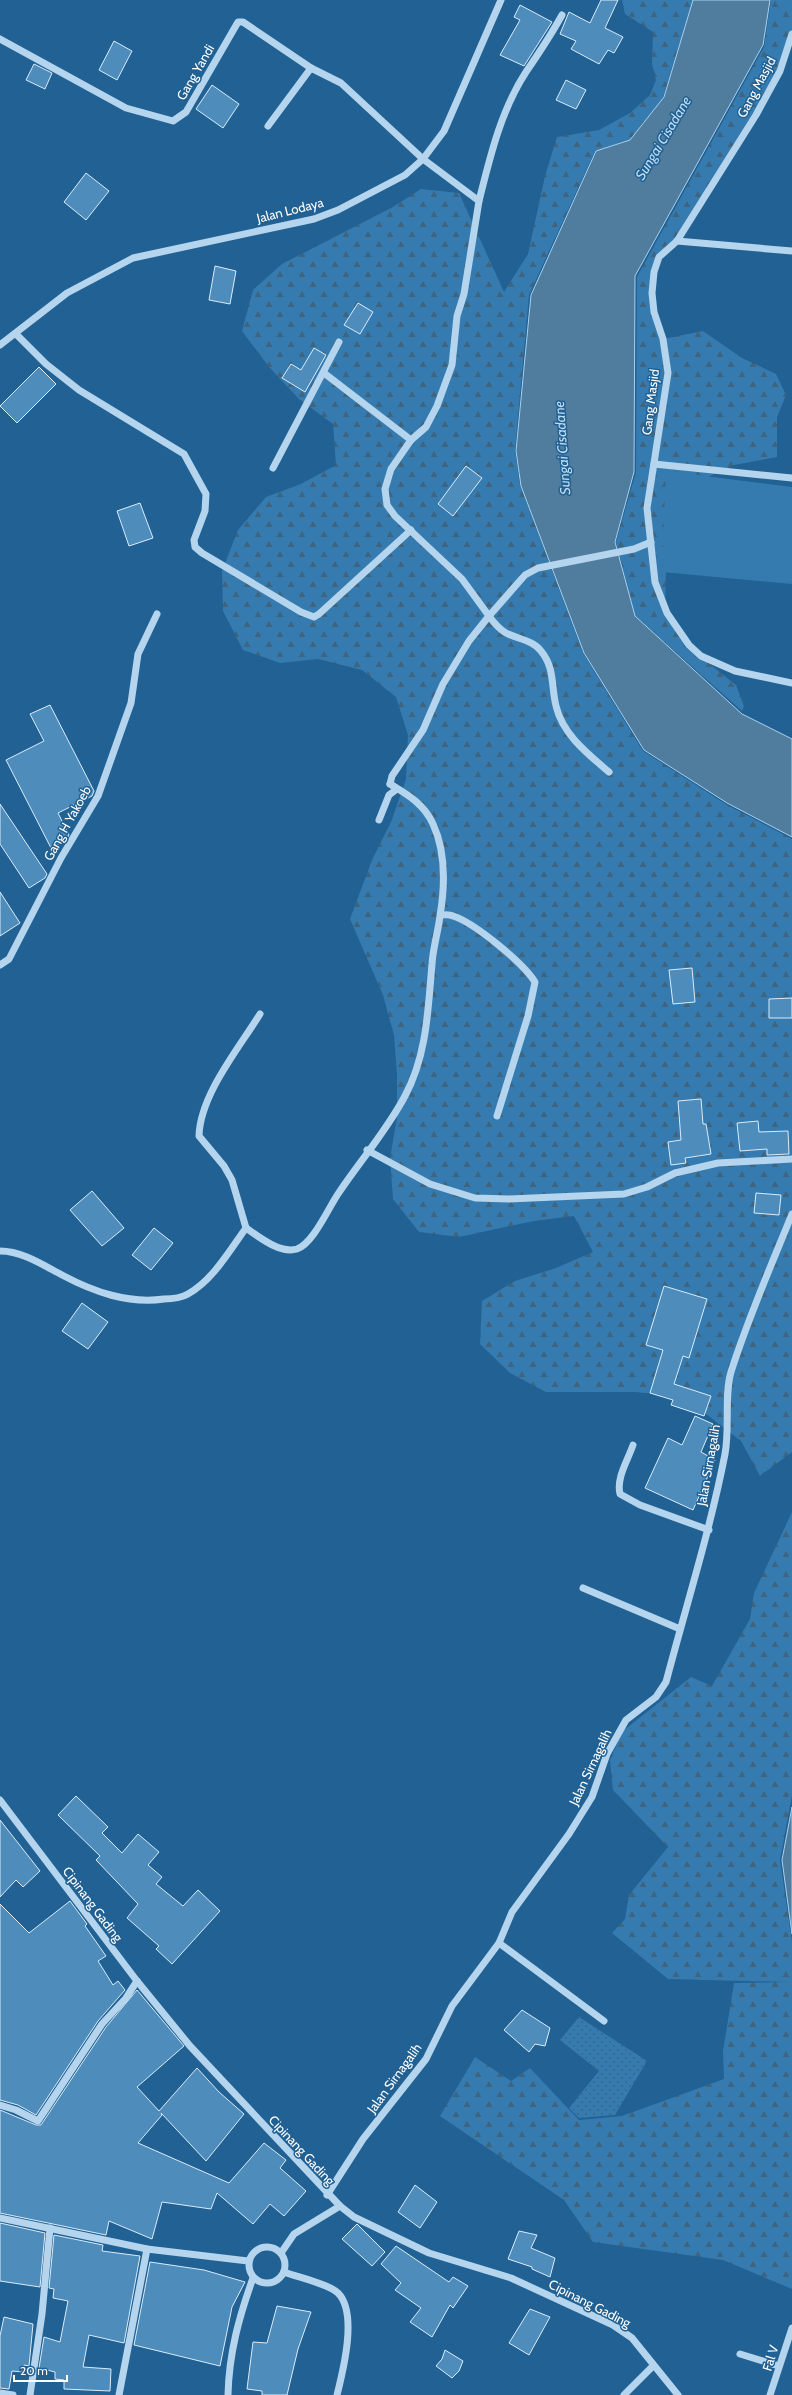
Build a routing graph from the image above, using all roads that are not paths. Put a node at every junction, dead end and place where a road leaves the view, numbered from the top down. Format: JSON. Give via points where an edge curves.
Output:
{"nodes":[{"id":1,"x":501,"y":0,"type":"edge"},
{"id":2,"x":562,"y":15,"type":"dead end"},
{"id":3,"x":792,"y":34,"type":"edge"},
{"id":4,"x":0,"y":39,"type":"edge"},
{"id":5,"x":311,"y":68,"type":"junction"},
{"id":6,"x":268,"y":126,"type":"dead end"},
{"id":7,"x":423,"y":159,"type":"junction"},
{"id":8,"x":479,"y":201,"type":"junction"},
{"id":9,"x":677,"y":241,"type":"junction"},
{"id":10,"x":792,"y":251,"type":"edge"},
{"id":11,"x":16,"y":334,"type":"junction"},
{"id":12,"x":339,"y":342,"type":"dead end"},
{"id":13,"x":0,"y":345,"type":"edge"},
{"id":14,"x":324,"y":373,"type":"junction"},
{"id":15,"x":411,"y":440,"type":"junction"},
{"id":16,"x":654,"y":464,"type":"junction"},
{"id":17,"x":273,"y":468,"type":"dead end"},
{"id":18,"x":792,"y":478,"type":"edge"},
{"id":19,"x":411,"y":530,"type":"junction"},
{"id":20,"x":650,"y":542,"type":"junction"},
{"id":21,"x":157,"y":614,"type":"dead end"},
{"id":22,"x":488,"y":616,"type":"junction"},
{"id":23,"x":792,"y":683,"type":"edge"},
{"id":24,"x":609,"y":772,"type":"dead end"},
{"id":25,"x":390,"y":784,"type":"junction"},
{"id":26,"x":379,"y":820,"type":"dead end"},
{"id":27,"x":441,"y":915,"type":"junction"},
{"id":28,"x":0,"y":965,"type":"edge"},
{"id":29,"x":260,"y":1014,"type":"dead end"},
{"id":30,"x":496,"y":1116,"type":"dead end"},
{"id":31,"x":367,"y":1150,"type":"junction"},
{"id":32,"x":792,"y":1159,"type":"edge"},
{"id":33,"x":792,"y":1214,"type":"edge"},
{"id":34,"x":246,"y":1228,"type":"junction"},
{"id":35,"x":0,"y":1251,"type":"edge"},
{"id":36,"x":634,"y":1445,"type":"dead end"},
{"id":37,"x":709,"y":1530,"type":"junction"},
{"id":38,"x":582,"y":1588,"type":"dead end"},
{"id":39,"x":680,"y":1629,"type":"junction"},
{"id":40,"x":0,"y":1800,"type":"edge"},
{"id":41,"x":499,"y":1943,"type":"junction"},
{"id":42,"x":137,"y":1981,"type":"junction"},
{"id":43,"x":604,"y":2021,"type":"dead end"},
{"id":44,"x":0,"y":2105,"type":"edge"},
{"id":45,"x":327,"y":2195,"type":"junction"},
{"id":46,"x":340,"y":2206,"type":"junction"},
{"id":47,"x":0,"y":2218,"type":"edge"},
{"id":48,"x":50,"y":2228,"type":"junction"},
{"id":49,"x":147,"y":2249,"type":"junction"},
{"id":50,"x":281,"y":2253,"type":"junction"},
{"id":51,"x":248,"y":2262,"type":"junction"},
{"id":52,"x":284,"y":2272,"type":"junction"},
{"id":53,"x":253,"y":2278,"type":"junction"},
{"id":54,"x":792,"y":2328,"type":"edge"},
{"id":55,"x":740,"y":2354,"type":"dead end"},
{"id":56,"x":653,"y":2366,"type":"junction"},
{"id":57,"x":779,"y":2366,"type":"junction"},
{"id":58,"x":0,"y":2393,"type":"edge"},
{"id":59,"x":13,"y":2395,"type":"edge"},
{"id":60,"x":30,"y":2395,"type":"edge"},
{"id":61,"x":119,"y":2395,"type":"edge"},
{"id":62,"x":228,"y":2395,"type":"edge"},
{"id":63,"x":337,"y":2395,"type":"edge"},
{"id":64,"x":624,"y":2395,"type":"edge"},
{"id":65,"x":678,"y":2395,"type":"edge"},
{"id":66,"x":770,"y":2395,"type":"edge"}],
"edges":[{"from":1,"to":7,"type":"street","name":"Jalan Lodaya","via":[[444,131]]},
{"from":2,"to":8,"type":"street","via":[[526,72],[503,118]]},
{"from":3,"to":9,"type":"street","name":"Gang Masjid","via":[[780,71],[759,109]]},
{"from":4,"to":5,"type":"street","name":"Gang Yandi","via":[[126,108],[173,121],[186,112],[238,22],[243,22]]},
{"from":5,"to":6,"type":"street"},
{"from":5,"to":7,"type":"street","via":[[336,80],[352,92]]},
{"from":7,"to":8,"type":"street"},
{"from":7,"to":11,"type":"street","name":"Jalan Lodaya","via":[[404,175],[314,220],[133,258],[67,293]]},
{"from":8,"to":15,"type":"street","via":[[452,364],[426,427]]},
{"from":9,"to":10,"type":"street"},
{"from":9,"to":16,"type":"street","name":"Gang Masjid","via":[[659,257],[654,272],[654,312],[663,339],[668,373]]},
{"from":11,"to":13,"type":"street","name":"Jalan Lodaya"},
{"from":11,"to":19,"type":"street","via":[[46,364],[78,390],[184,454],[206,494],[205,511],[194,540],[195,547],[301,612],[314,617],[319,614]]},
{"from":12,"to":14,"type":"street"},
{"from":14,"to":15,"type":"street"},
{"from":14,"to":17,"type":"street"},
{"from":15,"to":19,"type":"street","via":[[391,469],[385,489],[387,505]]},
{"from":16,"to":18,"type":"street"},
{"from":16,"to":20,"type":"street","name":"Gang Masjid","via":[[647,508]]},
{"from":19,"to":22,"type":"street","via":[[462,579]]},
{"from":20,"to":22,"type":"street","via":[[634,549],[538,568],[525,575]]},
{"from":20,"to":23,"type":"street","name":"Gang Masjid","via":[[655,582],[667,613],[689,645],[701,656],[735,671]]},
{"from":21,"to":28,"type":"street","name":"Gang H Yakoeb","via":[[138,654],[131,703],[98,796],[61,858],[9,959]]},
{"from":22,"to":24,"type":"street","via":[[506,633],[529,642],[540,650],[551,665],[556,706],[562,722],[579,745]]},
{"from":22,"to":25,"type":"street","via":[[469,641],[443,684],[423,730],[392,776]]},
{"from":25,"to":26,"type":"street","via":[[397,789],[389,795]]},
{"from":25,"to":27,"type":"street","via":[[421,804],[434,825],[443,856]]},
{"from":27,"to":30,"type":"street","via":[[452,915],[471,925],[513,958],[535,982],[528,1016]]},
{"from":27,"to":31,"type":"street","via":[[420,1058],[405,1096],[386,1127]]},
{"from":29,"to":34,"type":"street","via":[[218,1082],[199,1122],[199,1136],[232,1180]]},
{"from":31,"to":32,"type":"street","via":[[430,1184],[476,1198],[509,1199],[624,1194],[647,1187],[675,1173],[718,1163]]},
{"from":31,"to":34,"type":"street","via":[[307,1243],[297,1249],[284,1250]]},
{"from":33,"to":37,"type":"street","name":"Jalan Sirnagalih","via":[[730,1374],[729,1422],[725,1453]]},
{"from":34,"to":35,"type":"street","via":[[219,1265],[188,1294],[156,1300],[140,1301],[115,1297],[85,1287],[18,1253]]},
{"from":36,"to":37,"type":"street","via":[[618,1487],[620,1494],[640,1505]]},
{"from":37,"to":39,"type":"street","name":"Jalan Sirnagalih"},
{"from":38,"to":39,"type":"street"},
{"from":39,"to":41,"type":"street","name":"Jalan Sirnagalih","via":[[666,1682],[656,1697],[626,1720],[607,1754],[592,1797],[570,1834],[512,1912]]},
{"from":40,"to":42,"type":"street","name":"Cipinang Gading"},
{"from":41,"to":43,"type":"street"},
{"from":41,"to":45,"type":"street","name":"Jalan Sirnagalih","via":[[452,2006],[426,2059],[363,2139]]},
{"from":42,"to":44,"type":"street","via":[[126,1998],[102,2024],[38,2121]]},
{"from":42,"to":45,"type":"street","name":"Cipinang Gading","via":[[190,2046]]},
{"from":45,"to":46,"type":"street","name":"Cipinang Gading"},
{"from":46,"to":50,"type":"street","via":[[294,2234]]},
{"from":46,"to":56,"type":"street","name":"Cipinang Gading","via":[[354,2217],[429,2253],[511,2278],[614,2325],[632,2338]]},
{"from":47,"to":48,"type":"street"},
{"from":48,"to":49,"type":"street"},
{"from":48,"to":60,"type":"street","via":[[42,2314]]},
{"from":49,"to":51,"type":"street"},
{"from":49,"to":61,"type":"street"},
{"from":50,"to":51,"type":"street","via":[[272,2248],[262,2248],[253,2253]]},
{"from":50,"to":52,"type":"street","via":[[285,2262]]},
{"from":51,"to":53,"type":"street"},
{"from":52,"to":53,"type":"street","via":[[280,2279],[266,2284]]},
{"from":52,"to":63,"type":"street","via":[[330,2288],[342,2299],[348,2332]]},
{"from":53,"to":62,"type":"street","via":[[239,2316],[230,2353]]},
{"from":54,"to":57,"type":"street","name":"Fal V"},
{"from":55,"to":57,"type":"street"},
{"from":56,"to":64,"type":"street"},
{"from":56,"to":65,"type":"street","name":"Cipinang Gading"},
{"from":57,"to":66,"type":"street","name":"Fal V"},
{"from":58,"to":59,"type":"street"}]}
